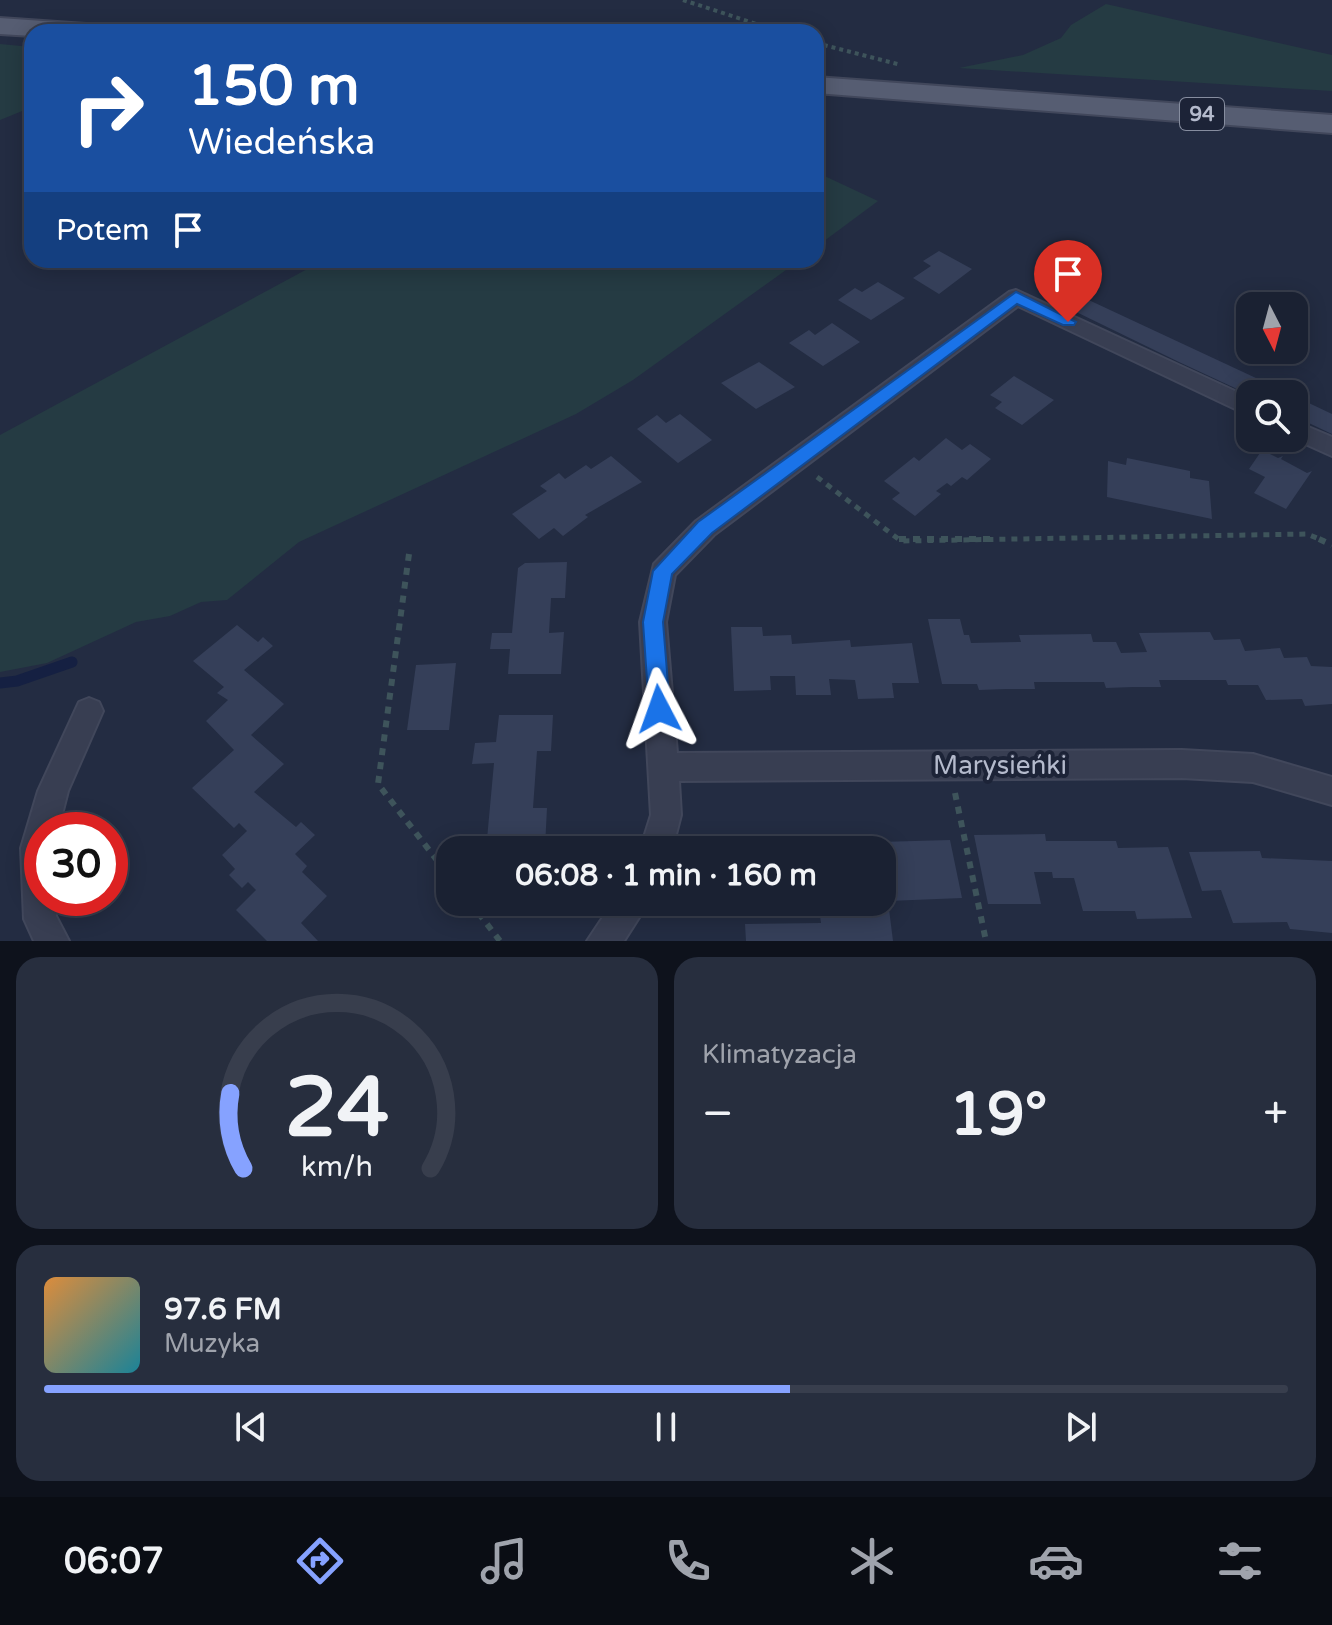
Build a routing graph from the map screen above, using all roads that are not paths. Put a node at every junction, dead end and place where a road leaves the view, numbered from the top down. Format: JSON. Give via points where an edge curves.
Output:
{"nodes":[{"id":1,"x":0,"y":26,"type":"edge"},
{"id":2,"x":24,"y":28,"type":"edge"},
{"id":3,"x":824,"y":86,"type":"edge"},
{"id":4,"x":1324,"y":122,"type":"edge"},
{"id":5,"x":1236,"y":401,"type":"edge"},
{"id":6,"x":1308,"y":436,"type":"edge"},
{"id":7,"x":1332,"y":447,"type":"edge"},
{"id":8,"x":89,"y":711,"type":"dead end"},
{"id":9,"x":664,"y":767,"type":"junction"},
{"id":10,"x":1332,"y":791,"type":"edge"},
{"id":11,"x":47,"y":812,"type":"edge"},
{"id":12,"x":660,"y":836,"type":"edge"},
{"id":13,"x":40,"y":916,"type":"edge"},
{"id":14,"x":623,"y":916,"type":"edge"},
{"id":15,"x":52,"y":941,"type":"edge"},
{"id":16,"x":604,"y":941,"type":"edge"}],
"edges":[{"from":1,"to":2,"type":"main road"},
{"from":3,"to":4,"type":"main road","number":"94"},
{"from":5,"to":9,"type":"street","via":[[1016,297],[705,528],[663,571],[653,622]]},
{"from":6,"to":7,"type":"street"},
{"from":8,"to":11,"type":"street"},
{"from":9,"to":10,"type":"street","name":"Marysieńki","via":[[1182,764],[1253,768]]},
{"from":9,"to":12,"type":"street","via":[[666,815]]},
{"from":13,"to":15,"type":"street"},
{"from":14,"to":16,"type":"street"}]}
